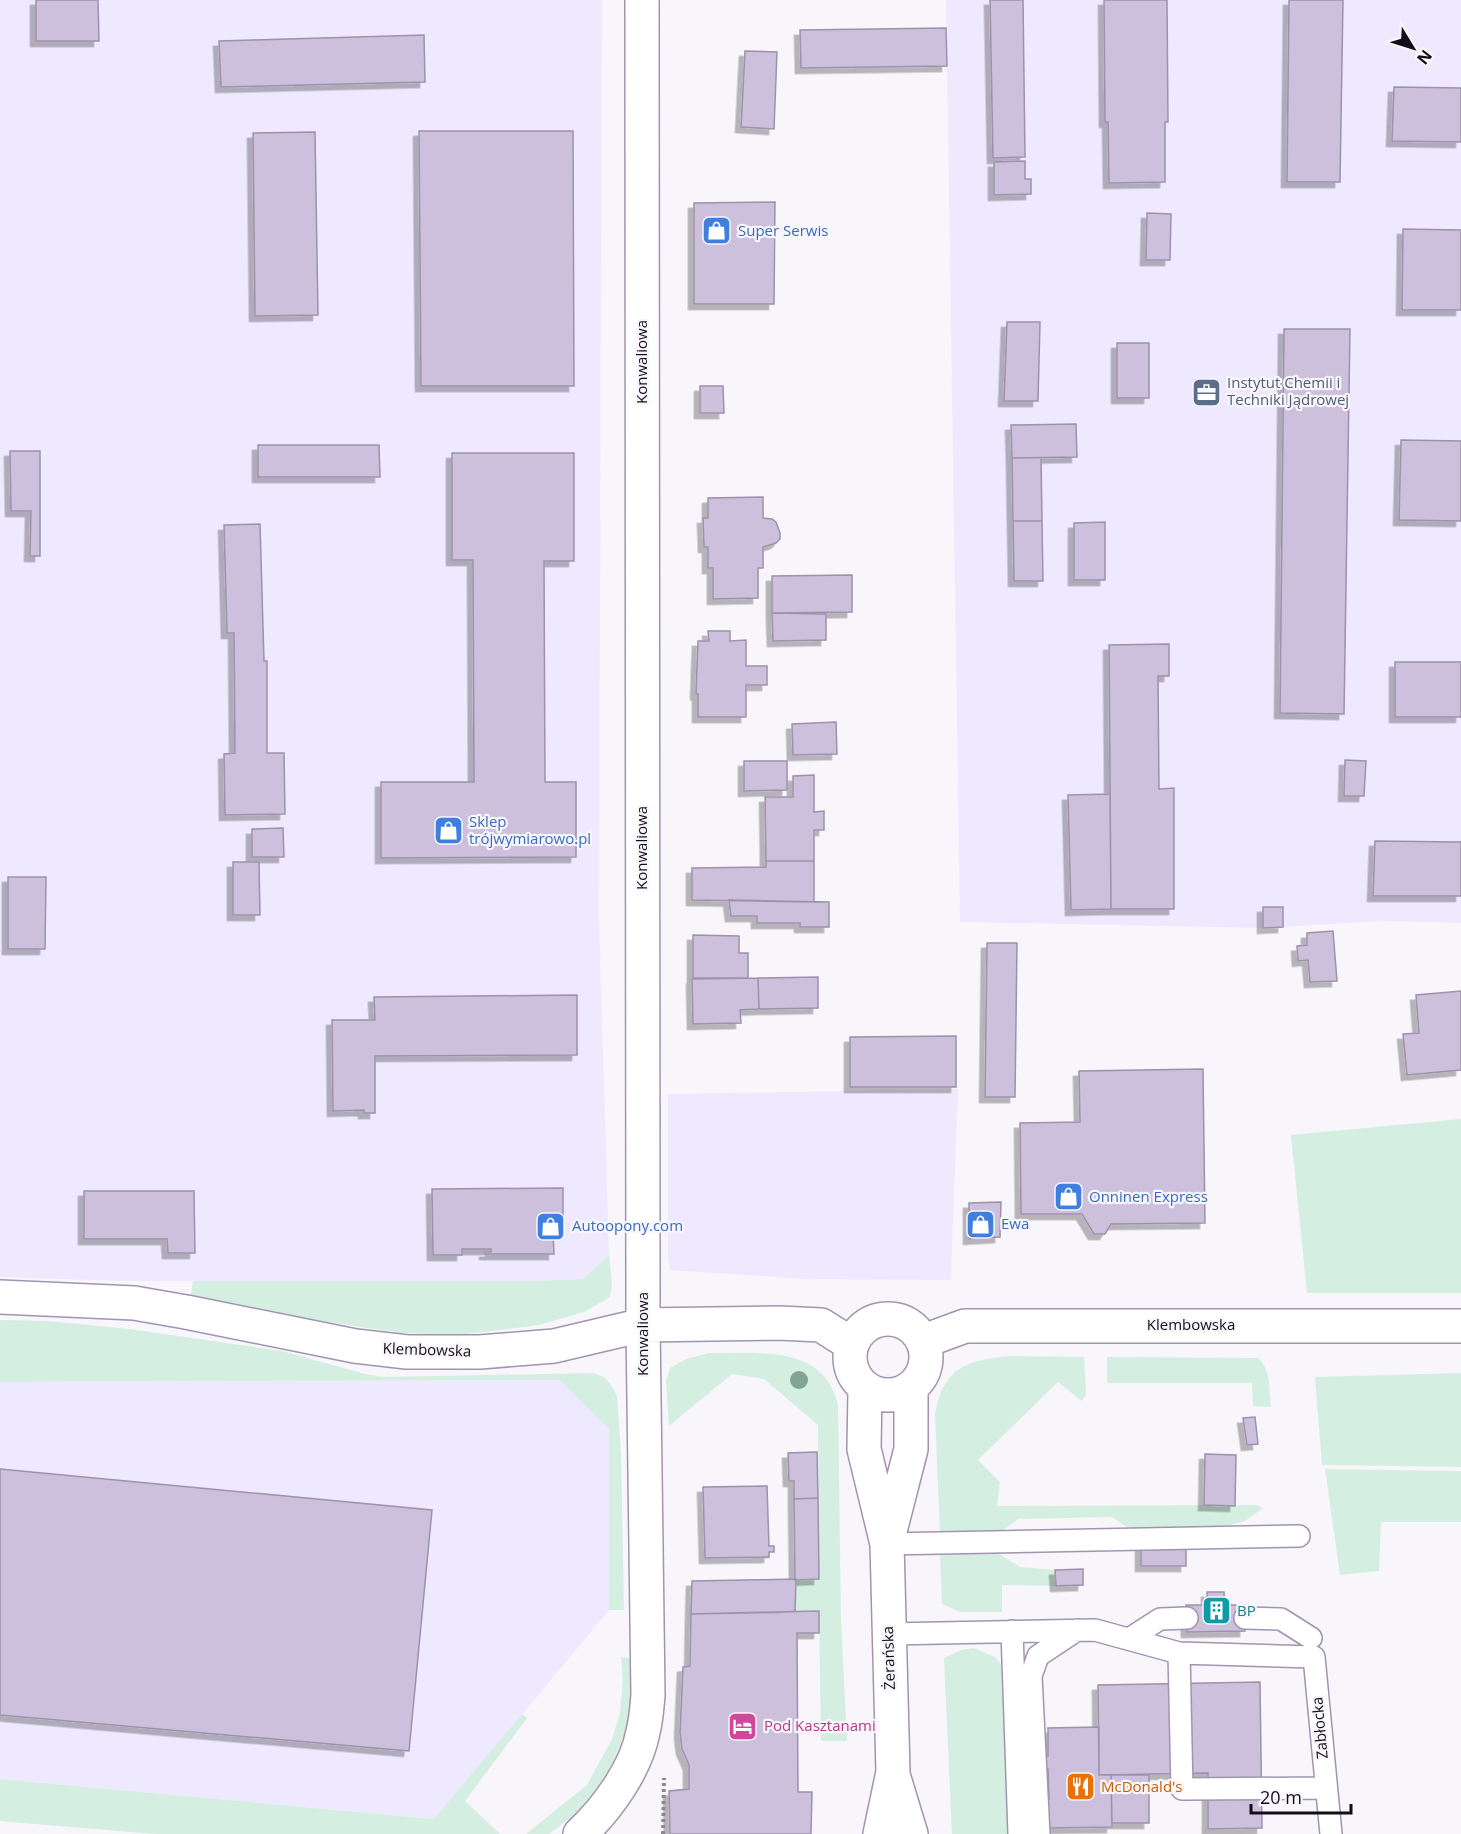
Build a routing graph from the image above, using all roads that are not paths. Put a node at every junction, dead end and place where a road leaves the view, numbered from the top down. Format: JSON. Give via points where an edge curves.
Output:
{"nodes":[{"id":1,"x":642,"y":0,"type":"edge"},
{"id":2,"x":0,"y":1297,"type":"edge"},
{"id":3,"x":643,"y":1325,"type":"junction"},
{"id":4,"x":1461,"y":1326,"type":"edge"},
{"id":5,"x":924,"y":1341,"type":"junction"},
{"id":6,"x":851,"y":1344,"type":"junction"},
{"id":7,"x":865,"y":1389,"type":"junction"},
{"id":8,"x":911,"y":1389,"type":"junction"},
{"id":9,"x":1299,"y":1536,"type":"dead end"},
{"id":10,"x":887,"y":1544,"type":"junction"},
{"id":11,"x":1186,"y":1618,"type":"dead end"},
{"id":12,"x":1245,"y":1618,"type":"dead end"},
{"id":13,"x":1077,"y":1630,"type":"junction"},
{"id":14,"x":1012,"y":1631,"type":"junction"},
{"id":15,"x":889,"y":1634,"type":"junction"},
{"id":16,"x":1129,"y":1639,"type":"junction"},
{"id":17,"x":1312,"y":1648,"type":"junction"},
{"id":18,"x":1179,"y":1653,"type":"junction"},
{"id":19,"x":892,"y":1773,"type":"junction"},
{"id":20,"x":1326,"y":1788,"type":"junction"},
{"id":21,"x":580,"y":1834,"type":"edge"},
{"id":22,"x":880,"y":1834,"type":"edge"},
{"id":23,"x":911,"y":1834,"type":"edge"},
{"id":24,"x":1019,"y":1834,"type":"edge"},
{"id":25,"x":1039,"y":1834,"type":"edge"},
{"id":26,"x":1331,"y":1834,"type":"edge"}],
"edges":[{"from":1,"to":3,"type":"street","name":"Konwaliowa"},
{"from":2,"to":3,"type":"street","name":"Klembowska","via":[[134,1303],[407,1353],[554,1346]]},
{"from":3,"to":6,"type":"street","name":"Klembowska","via":[[820,1325]]},
{"from":3,"to":21,"type":"street","name":"Konwaliowa","via":[[648,1695],[643,1735],[629,1771],[606,1807]]},
{"from":4,"to":5,"type":"street","name":"Klembowska","via":[[965,1326]]},
{"from":5,"to":6,"type":"street","via":[[913,1327],[896,1319],[878,1320],[861,1329]]},
{"from":5,"to":8,"type":"street","via":[[927,1359],[922,1376]]},
{"from":6,"to":7,"type":"street","via":[[849,1361],[854,1376]]},
{"from":7,"to":8,"type":"street","via":[[896,1396]]},
{"from":7,"to":10,"type":"street","name":"Żerańska","via":[[864,1449]]},
{"from":8,"to":10,"type":"street","name":"Żerańska","via":[[911,1449]]},
{"from":9,"to":10,"type":"lane"},
{"from":10,"to":15,"type":"street","name":"Żerańska"},
{"from":11,"to":16,"type":"lane","via":[[1160,1619]]},
{"from":12,"to":17,"type":"lane","via":[[1281,1619]]},
{"from":13,"to":14,"type":"lane"},
{"from":13,"to":16,"type":"lane","via":[[1095,1630]]},
{"from":13,"to":25,"type":"lane","via":[[1038,1656],[1031,1676]]},
{"from":14,"to":15,"type":"lane"},
{"from":14,"to":24,"type":"lane"},
{"from":15,"to":19,"type":"street","name":"Żerańska"},
{"from":16,"to":18,"type":"lane"},
{"from":17,"to":18,"type":"lane"},
{"from":17,"to":20,"type":"lane","name":"Zabłocka"},
{"from":18,"to":20,"type":"lane","via":[[1182,1789]]},
{"from":19,"to":22,"type":"street","name":"Żerańska"},
{"from":19,"to":23,"type":"street","name":"Żerańska"},
{"from":20,"to":26,"type":"lane","name":"Zabłocka"}]}
